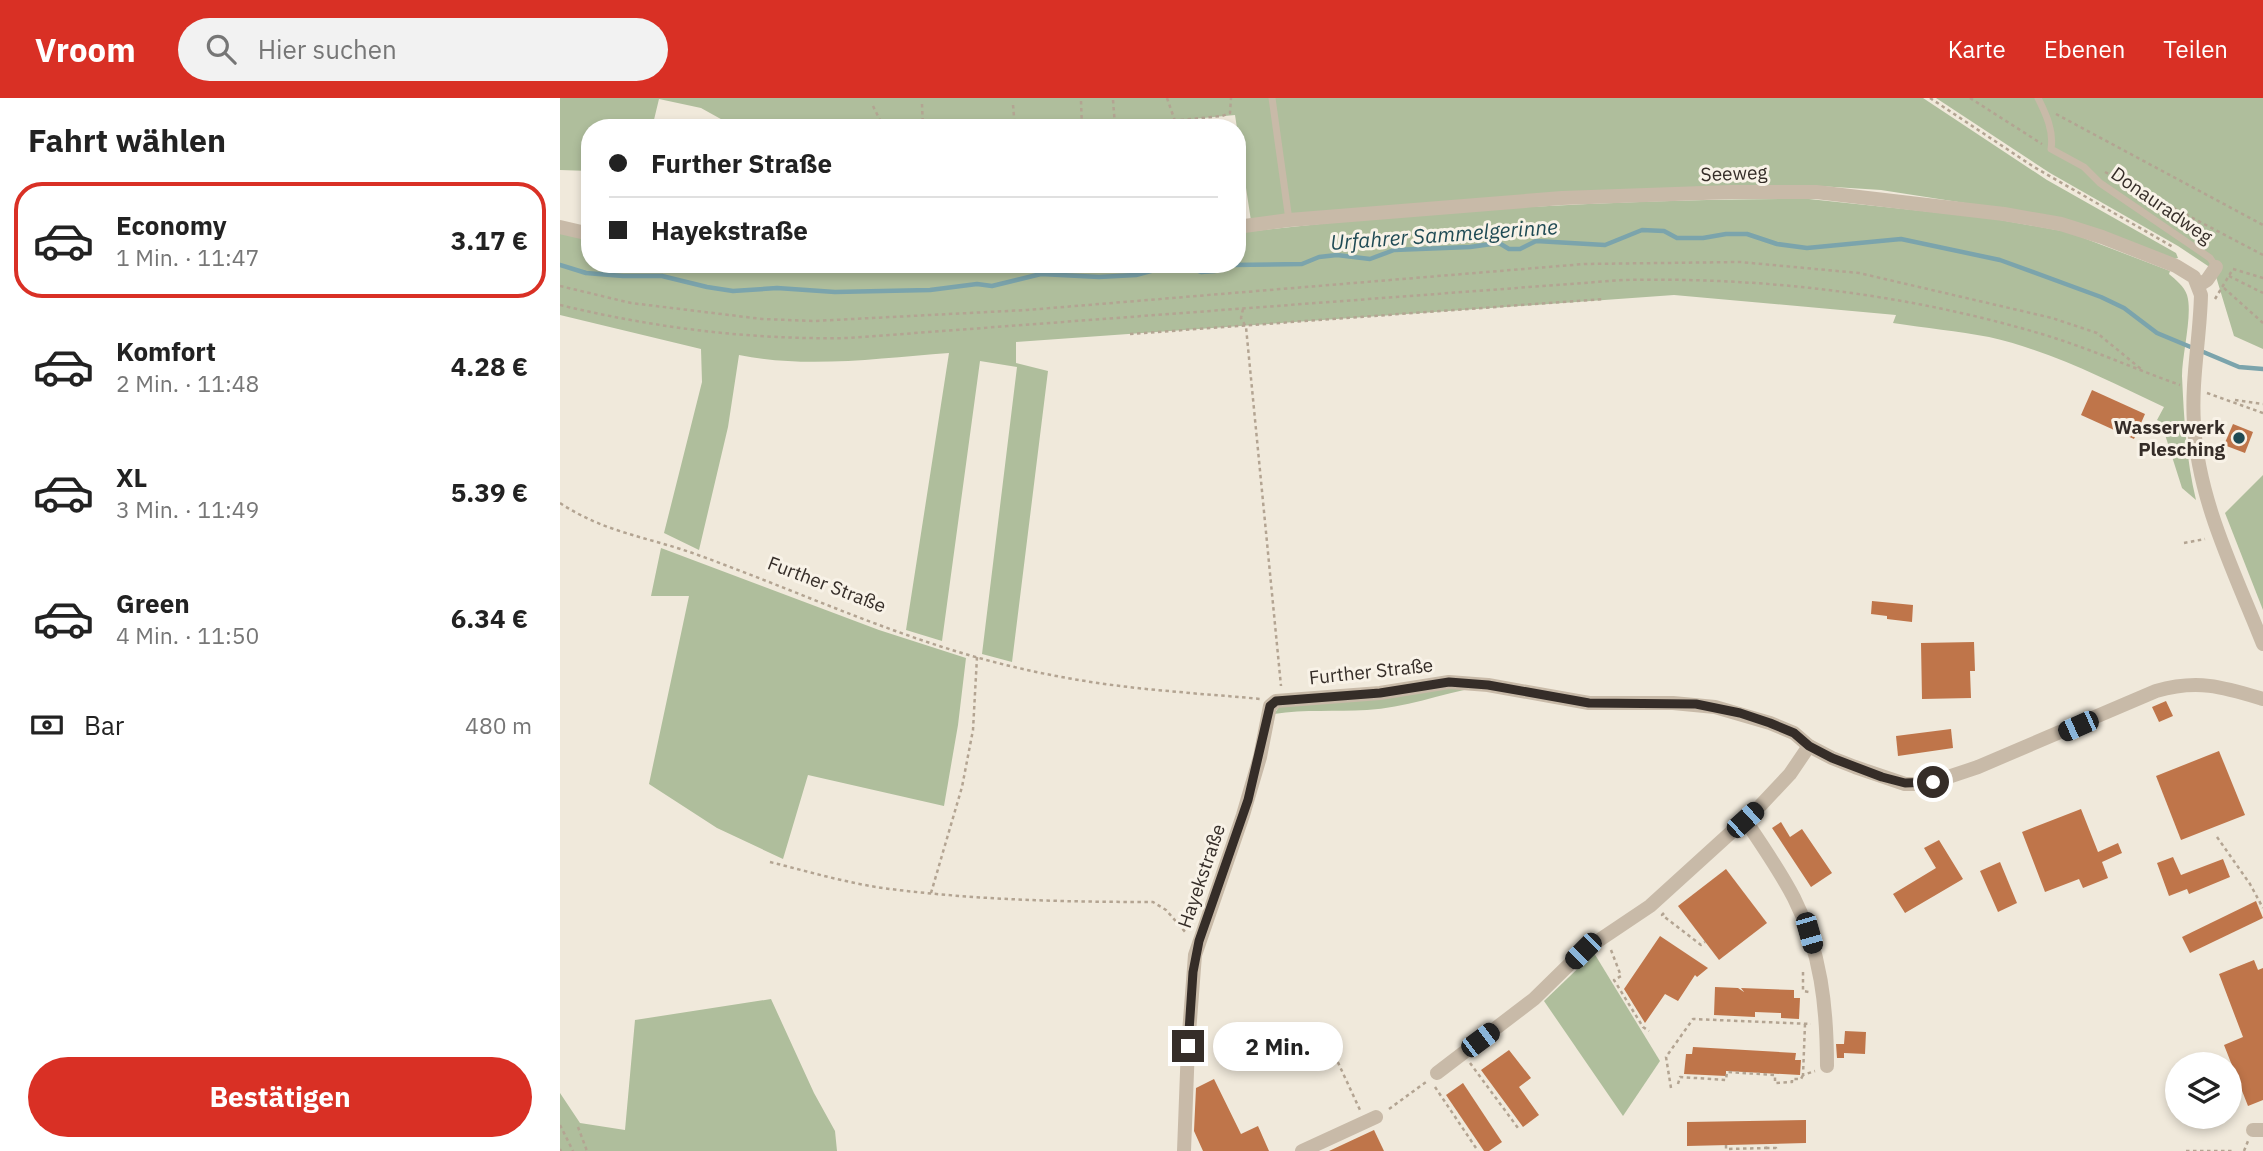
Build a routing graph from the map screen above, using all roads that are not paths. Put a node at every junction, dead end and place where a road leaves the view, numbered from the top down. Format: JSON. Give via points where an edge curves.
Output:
{"nodes":[{"id":1,"x":1272,"y":98,"type":"edge"},
{"id":2,"x":2038,"y":98,"type":"edge"},
{"id":3,"x":1289,"y":220,"type":"junction"},
{"id":4,"x":1246,"y":226,"type":"edge"},
{"id":5,"x":560,"y":227,"type":"edge"},
{"id":6,"x":581,"y":232,"type":"edge"},
{"id":7,"x":2208,"y":276,"type":"junction"},
{"id":8,"x":2263,"y":644,"type":"edge"},
{"id":9,"x":2263,"y":699,"type":"edge"},
{"id":10,"x":1277,"y":701,"type":"joint"},
{"id":11,"x":1809,"y":746,"type":"junction"},
{"id":12,"x":1745,"y":820,"type":"junction"},
{"id":13,"x":1827,"y":1066,"type":"road end"},
{"id":14,"x":1437,"y":1073,"type":"dead end"},
{"id":15,"x":1371,"y":1119,"type":"road end"},
{"id":16,"x":1184,"y":1151,"type":"edge"},
{"id":17,"x":1302,"y":1151,"type":"edge"}],
"edges":[{"from":1,"to":3,"type":"lane"},
{"from":2,"to":7,"type":"lane","name":"Donauradweg","via":[[2050,130],[2051,149],[2084,167],[2100,183],[2210,258]]},
{"from":3,"to":4,"type":"street","name":"Seeweg"},
{"from":3,"to":7,"type":"street","name":"Seeweg","via":[[1562,198],[1816,192],[2061,224],[2194,276]]},
{"from":5,"to":6,"type":"street"},
{"from":7,"to":8,"type":"street","via":[[2194,387],[2199,463],[2220,536]]},
{"from":9,"to":11,"type":"street","name":"Further Straße","via":[[2219,686],[2174,686],[1978,767],[1918,784],[1882,777]]},
{"from":10,"to":11,"type":"street","name":"Further Straße","via":[[1467,682],[1589,703],[1715,707],[1770,723],[1794,733]]},
{"from":10,"to":16,"type":"street","name":"Hayekstraße","via":[[1268,712],[1243,815],[1199,941],[1191,997]]},
{"from":11,"to":12,"type":"street","via":[[1790,774]]},
{"from":12,"to":13,"type":"street","via":[[1793,896],[1809,933],[1823,991]]},
{"from":12,"to":14,"type":"street","via":[[1650,906],[1583,951],[1534,999]]},
{"from":15,"to":17,"type":"street"}]}
